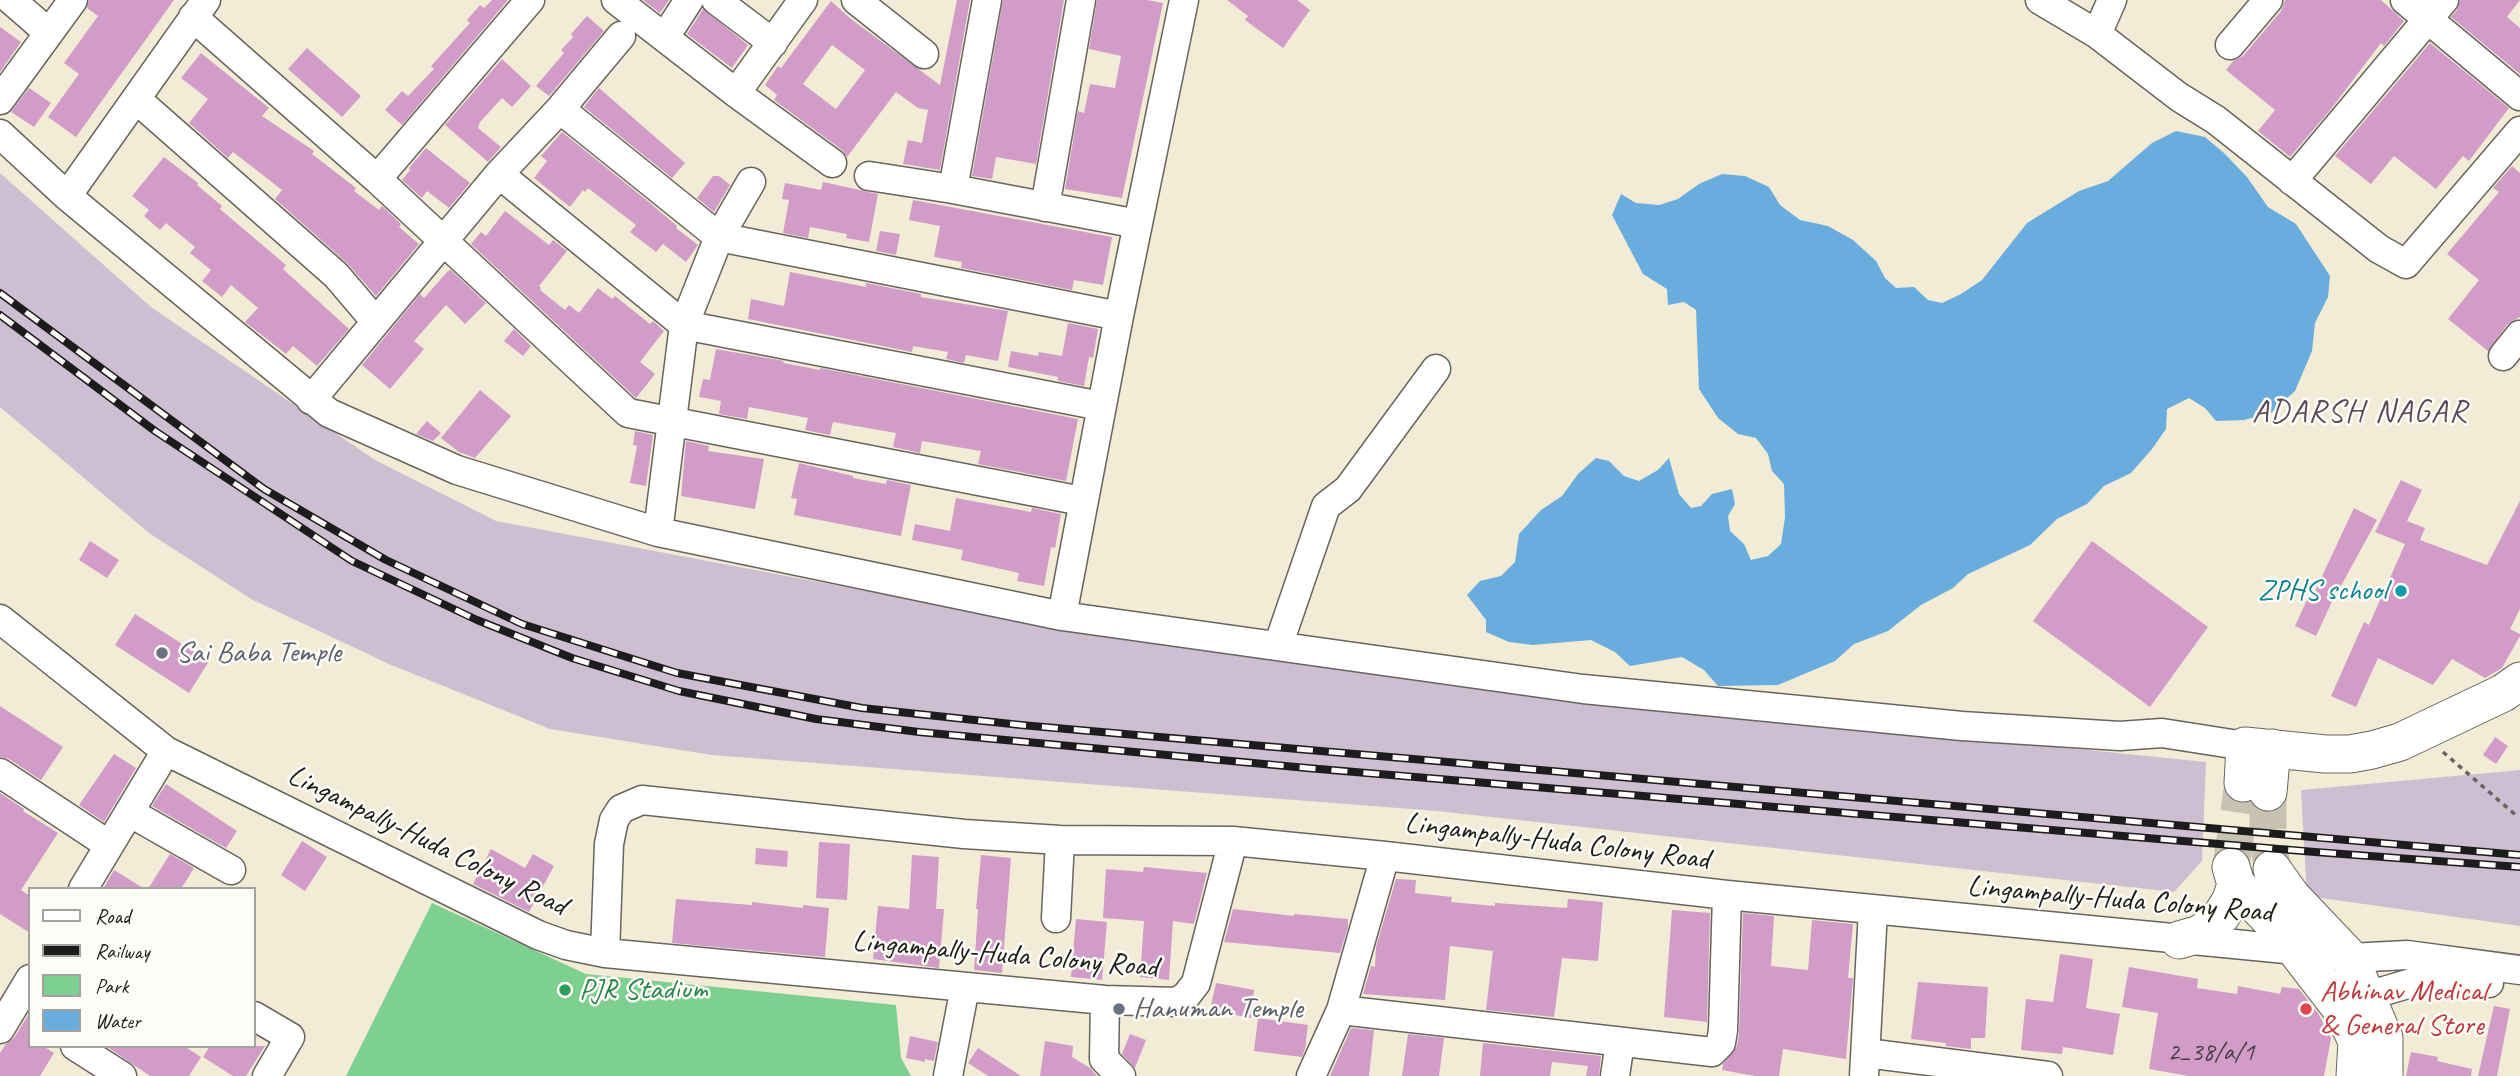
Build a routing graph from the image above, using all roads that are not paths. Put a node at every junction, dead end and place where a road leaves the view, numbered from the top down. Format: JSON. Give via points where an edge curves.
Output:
{"nodes":[{"id":1,"x":11,"y":0,"type":"edge"},
{"id":2,"x":73,"y":0,"type":"edge"},
{"id":3,"x":530,"y":0,"type":"edge"},
{"id":4,"x":616,"y":0,"type":"edge"},
{"id":5,"x":689,"y":0,"type":"edge"},
{"id":6,"x":716,"y":0,"type":"edge"},
{"id":7,"x":803,"y":0,"type":"edge"},
{"id":8,"x":856,"y":0,"type":"edge"},
{"id":9,"x":987,"y":0,"type":"edge"},
{"id":10,"x":1081,"y":0,"type":"edge"},
{"id":11,"x":1184,"y":0,"type":"edge"},
{"id":12,"x":2040,"y":0,"type":"edge"},
{"id":13,"x":2112,"y":0,"type":"edge"},
{"id":14,"x":2268,"y":0,"type":"edge"},
{"id":15,"x":2405,"y":0,"type":"edge"},
{"id":16,"x":200,"y":9,"type":"edge"},
{"id":17,"x":2436,"y":9,"type":"edge"},
{"id":18,"x":49,"y":33,"type":"junction"},
{"id":19,"x":2097,"y":34,"type":"junction"},
{"id":20,"x":621,"y":36,"type":"dead end"},
{"id":21,"x":665,"y":37,"type":"junction"},
{"id":22,"x":773,"y":43,"type":"junction"},
{"id":23,"x":2230,"y":45,"type":"dead end"},
{"id":24,"x":924,"y":54,"type":"dead end"},
{"id":25,"x":736,"y":93,"type":"junction"},
{"id":26,"x":2520,"y":96,"type":"edge"},
{"id":27,"x":136,"y":99,"type":"junction"},
{"id":28,"x":0,"y":100,"type":"edge"},
{"id":29,"x":560,"y":109,"type":"junction"},
{"id":30,"x":2520,"y":131,"type":"edge"},
{"id":31,"x":0,"y":134,"type":"edge"},
{"id":32,"x":832,"y":163,"type":"dead end"},
{"id":33,"x":499,"y":174,"type":"junction"},
{"id":34,"x":869,"y":176,"type":"dead end"},
{"id":35,"x":377,"y":179,"type":"junction"},
{"id":36,"x":2292,"y":181,"type":"junction"},
{"id":37,"x":751,"y":182,"type":"dead end"},
{"id":38,"x":953,"y":189,"type":"junction"},
{"id":39,"x":67,"y":196,"type":"junction"},
{"id":40,"x":1045,"y":207,"type":"junction"},
{"id":41,"x":1138,"y":224,"type":"junction"},
{"id":42,"x":719,"y":237,"type":"junction"},
{"id":43,"x":442,"y":242,"type":"junction"},
{"id":44,"x":1119,"y":316,"type":"junction"},
{"id":45,"x":376,"y":322,"type":"junction"},
{"id":46,"x":684,"y":324,"type":"junction"},
{"id":47,"x":1436,"y":369,"type":"dead end"},
{"id":48,"x":311,"y":400,"type":"junction"},
{"id":49,"x":1101,"y":406,"type":"junction"},
{"id":50,"x":674,"y":421,"type":"junction"},
{"id":51,"x":1082,"y":501,"type":"junction"},
{"id":52,"x":658,"y":532,"type":"junction"},
{"id":53,"x":1062,"y":616,"type":"junction"},
{"id":54,"x":0,"y":619,"type":"edge"},
{"id":55,"x":1278,"y":646,"type":"junction"},
{"id":56,"x":2520,"y":681,"type":"edge"},
{"id":57,"x":2520,"y":698,"type":"edge"},
{"id":58,"x":166,"y":751,"type":"junction"},
{"id":59,"x":2257,"y":766,"type":"junction"},
{"id":60,"x":0,"y":773,"type":"edge"},
{"id":61,"x":129,"y":812,"type":"junction"},
{"id":62,"x":1060,"y":840,"type":"junction"},
{"id":63,"x":1233,"y":841,"type":"junction"},
{"id":64,"x":109,"y":845,"type":"junction"},
{"id":65,"x":1385,"y":856,"type":"junction"},
{"id":66,"x":2272,"y":869,"type":"tunnel mouth"},
{"id":67,"x":231,"y":870,"type":"dead end"},
{"id":68,"x":84,"y":887,"type":"edge"},
{"id":69,"x":1727,"y":895,"type":"junction"},
{"id":70,"x":1873,"y":910,"type":"junction"},
{"id":71,"x":1056,"y":918,"type":"dead end"},
{"id":72,"x":2179,"y":940,"type":"junction"},
{"id":73,"x":2296,"y":950,"type":"junction"},
{"id":74,"x":605,"y":953,"type":"junction"},
{"id":75,"x":2350,"y":958,"type":"junction"},
{"id":76,"x":2520,"y":970,"type":"edge"},
{"id":77,"x":28,"y":984,"type":"edge"},
{"id":78,"x":2520,"y":985,"type":"edge"},
{"id":79,"x":965,"y":987,"type":"junction"},
{"id":80,"x":2367,"y":996,"type":"junction"},
{"id":81,"x":1105,"y":1000,"type":"junction"},
{"id":82,"x":1341,"y":1010,"type":"junction"},
{"id":83,"x":256,"y":1017,"type":"edge"},
{"id":84,"x":14,"y":1018,"type":"edge"},
{"id":85,"x":1620,"y":1042,"type":"junction"},
{"id":86,"x":78,"y":1048,"type":"edge"},
{"id":87,"x":1865,"y":1064,"type":"edge"},
{"id":88,"x":119,"y":1075,"type":"edge"},
{"id":89,"x":267,"y":1076,"type":"edge"},
{"id":90,"x":948,"y":1076,"type":"edge"},
{"id":91,"x":1121,"y":1076,"type":"edge"},
{"id":92,"x":1311,"y":1076,"type":"edge"},
{"id":93,"x":1615,"y":1076,"type":"edge"},
{"id":94,"x":2048,"y":1076,"type":"edge"},
{"id":95,"x":2355,"y":1076,"type":"edge"},
{"id":96,"x":2384,"y":1076,"type":"edge"}],
"edges":[{"from":1,"to":18,"type":"street"},
{"from":2,"to":18,"type":"street"},
{"from":3,"to":35,"type":"street"},
{"from":4,"to":21,"type":"street"},
{"from":5,"to":21,"type":"street"},
{"from":6,"to":22,"type":"street"},
{"from":7,"to":22,"type":"street"},
{"from":8,"to":24,"type":"street"},
{"from":9,"to":38,"type":"street"},
{"from":10,"to":40,"type":"street"},
{"from":11,"to":41,"type":"street"},
{"from":12,"to":19,"type":"street"},
{"from":13,"to":19,"type":"street"},
{"from":14,"to":23,"type":"street"},
{"from":15,"to":17,"type":"street"},
{"from":16,"to":27,"type":"street"},
{"from":16,"to":35,"type":"street"},
{"from":17,"to":26,"type":"street"},
{"from":17,"to":36,"type":"street"},
{"from":18,"to":28,"type":"street"},
{"from":19,"to":36,"type":"street"},
{"from":20,"to":29,"type":"street"},
{"from":21,"to":25,"type":"street"},
{"from":22,"to":25,"type":"street"},
{"from":25,"to":32,"type":"street"},
{"from":27,"to":39,"type":"street"},
{"from":27,"to":45,"type":"street","via":[[336,275]]},
{"from":29,"to":33,"type":"street"},
{"from":29,"to":42,"type":"street"},
{"from":30,"to":36,"type":"street","via":[[2406,264],[2379,249]]},
{"from":31,"to":39,"type":"street"},
{"from":33,"to":43,"type":"street"},
{"from":33,"to":46,"type":"street"},
{"from":34,"to":38,"type":"street"},
{"from":35,"to":43,"type":"street"},
{"from":37,"to":42,"type":"street"},
{"from":38,"to":40,"type":"street"},
{"from":39,"to":48,"type":"street"},
{"from":40,"to":41,"type":"street"},
{"from":41,"to":44,"type":"street"},
{"from":42,"to":44,"type":"street"},
{"from":42,"to":46,"type":"street"},
{"from":43,"to":45,"type":"street"},
{"from":43,"to":50,"type":"street","via":[[628,413]]},
{"from":44,"to":49,"type":"street"},
{"from":45,"to":48,"type":"street"},
{"from":46,"to":49,"type":"street"},
{"from":46,"to":50,"type":"street"},
{"from":47,"to":55,"type":"street","via":[[1348,489],[1326,506]]},
{"from":48,"to":52,"type":"street","via":[[329,413],[457,470]]},
{"from":49,"to":51,"type":"street"},
{"from":50,"to":51,"type":"street"},
{"from":50,"to":52,"type":"street"},
{"from":51,"to":53,"type":"street"},
{"from":52,"to":53,"type":"street"},
{"from":53,"to":55,"type":"street"},
{"from":54,"to":58,"type":"street","name":"Lingampally-Huda Colony Road"},
{"from":55,"to":59,"type":"street","via":[[1583,689],[1962,726],[2120,736]]},
{"from":56,"to":59,"type":"main road","via":[[2400,742],[2350,754]]},
{"from":57,"to":59,"type":"main road","via":[[2491,716],[2390,761],[2346,770]]},
{"from":58,"to":61,"type":"street"},
{"from":58,"to":74,"type":"street","name":"Lingampally-Huda Colony Road","via":[[538,935]]},
{"from":60,"to":64,"type":"street"},
{"from":61,"to":64,"type":"street"},
{"from":61,"to":67,"type":"street"},
{"from":62,"to":63,"type":"street"},
{"from":62,"to":71,"type":"street"},
{"from":62,"to":74,"type":"street","via":[[642,800],[621,808],[614,820]]},
{"from":63,"to":65,"type":"street","name":"Lingampally-Huda Colony Road"},
{"from":63,"to":81,"type":"street","name":"Lingampally-Huda Colony Road","via":[[1196,983],[1186,996],[1177,1002]]},
{"from":64,"to":68,"type":"street"},
{"from":65,"to":69,"type":"street","name":"Lingampally-Huda Colony Road"},
{"from":65,"to":82,"type":"street"},
{"from":66,"to":75,"type":"main road"},
{"from":69,"to":70,"type":"street","name":"Lingampally-Huda Colony Road"},
{"from":69,"to":85,"type":"street","via":[[1720,1043],[1713,1052]]},
{"from":70,"to":72,"type":"street","name":"Lingampally-Huda Colony Road"},
{"from":70,"to":87,"type":"street"},
{"from":72,"to":73,"type":"street","name":"Lingampally-Huda Colony Road"},
{"from":72,"to":73,"type":"main road","via":[[2200,934],[2221,916],[2231,900],[2234,876]]},
{"from":73,"to":75,"type":"street","name":"Lingampally-Huda Colony Road"},
{"from":73,"to":95,"type":"main road","via":[[2342,1010],[2357,1041]]},
{"from":74,"to":79,"type":"street","name":"Lingampally-Huda Colony Road"},
{"from":75,"to":76,"type":"street","name":"Lingampally-Huda Colony Road","via":[[2407,955]]},
{"from":75,"to":80,"type":"main road"},
{"from":77,"to":84,"type":"street"},
{"from":78,"to":80,"type":"street","via":[[2418,981]]},
{"from":79,"to":81,"type":"street","name":"Lingampally-Huda Colony Road"},
{"from":79,"to":90,"type":"street"},
{"from":80,"to":96,"type":"main road","via":[[2384,1038]]},
{"from":81,"to":91,"type":"street","via":[[1104,1059]]},
{"from":82,"to":85,"type":"street"},
{"from":82,"to":92,"type":"street"},
{"from":83,"to":89,"type":"street","via":[[290,1037]]},
{"from":85,"to":93,"type":"street"},
{"from":86,"to":88,"type":"street"},
{"from":87,"to":94,"type":"street"}]}
